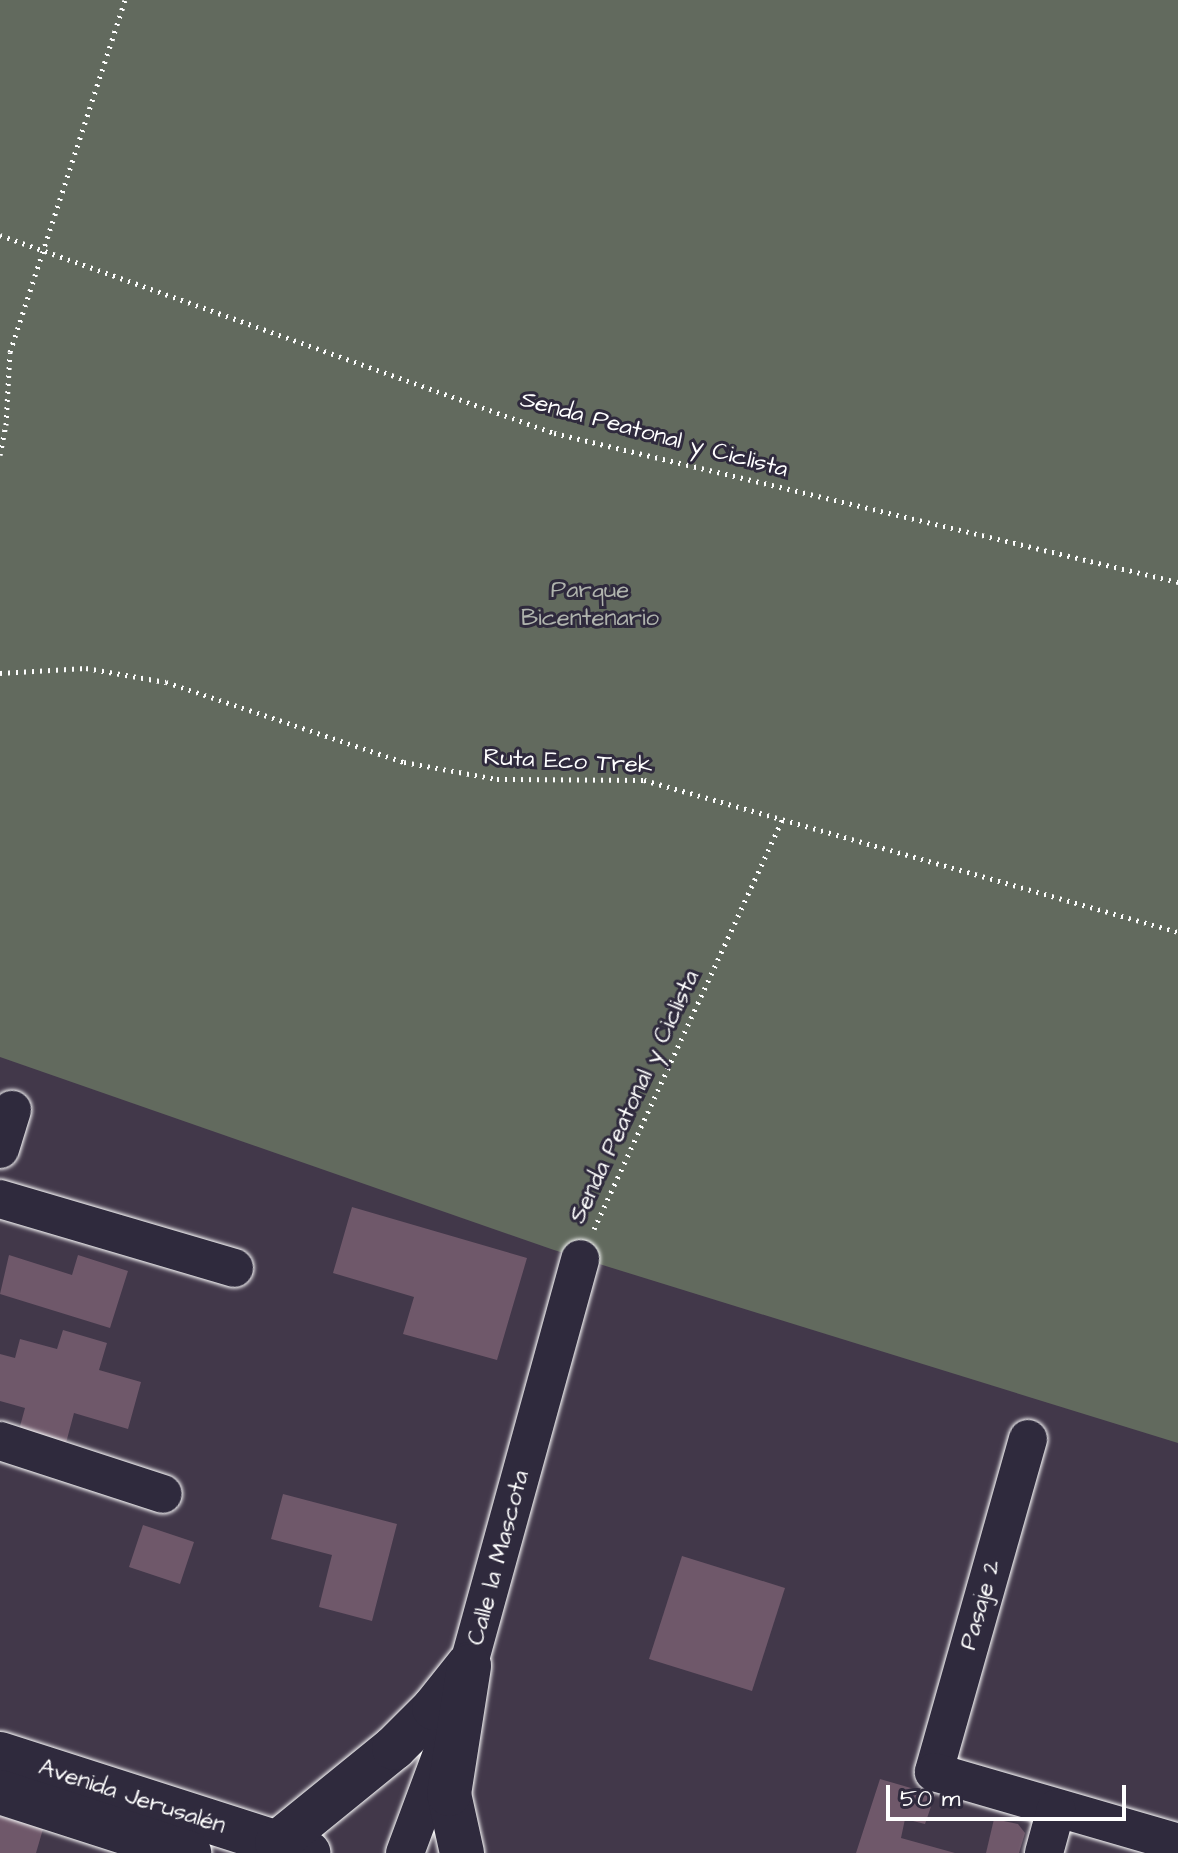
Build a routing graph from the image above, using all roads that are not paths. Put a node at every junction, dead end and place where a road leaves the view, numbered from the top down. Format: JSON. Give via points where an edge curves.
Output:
{"nodes":[{"id":1,"x":12,"y":1110,"type":"dead end"},
{"id":2,"x":0,"y":1149,"type":"edge"},
{"id":3,"x":0,"y":1199,"type":"edge"},
{"id":4,"x":580,"y":1259,"type":"road end"},
{"id":5,"x":234,"y":1268,"type":"dead end"},
{"id":6,"x":1028,"y":1439,"type":"dead end"},
{"id":7,"x":0,"y":1441,"type":"edge"},
{"id":8,"x":163,"y":1494,"type":"dead end"},
{"id":9,"x":469,"y":1664,"type":"junction"},
{"id":10,"x":0,"y":1754,"type":"edge"},
{"id":11,"x":0,"y":1792,"type":"edge"},
{"id":12,"x":1056,"y":1809,"type":"junction"},
{"id":13,"x":1178,"y":1843,"type":"edge"},
{"id":14,"x":293,"y":1848,"type":"edge"},
{"id":15,"x":189,"y":1853,"type":"edge"},
{"id":16,"x":405,"y":1853,"type":"edge"},
{"id":17,"x":462,"y":1853,"type":"edge"},
{"id":18,"x":1044,"y":1853,"type":"edge"}],
"edges":[{"from":1,"to":2,"type":"street"},
{"from":3,"to":5,"type":"street"},
{"from":4,"to":9,"type":"street","name":"Calle la Mascota"},
{"from":6,"to":12,"type":"street","name":"Pasaje 2","via":[[934,1772]]},
{"from":7,"to":8,"type":"street"},
{"from":9,"to":14,"type":"main road","via":[[434,1708]]},
{"from":9,"to":16,"type":"street","name":"Calle la Mascota","via":[[436,1775]]},
{"from":9,"to":17,"type":"main road","via":[[449,1794]]},
{"from":10,"to":14,"type":"main road","name":"Avenida Jerusalén"},
{"from":11,"to":15,"type":"main road","name":"Avenida Jerusalén"},
{"from":12,"to":13,"type":"street"},
{"from":12,"to":18,"type":"street"}]}
